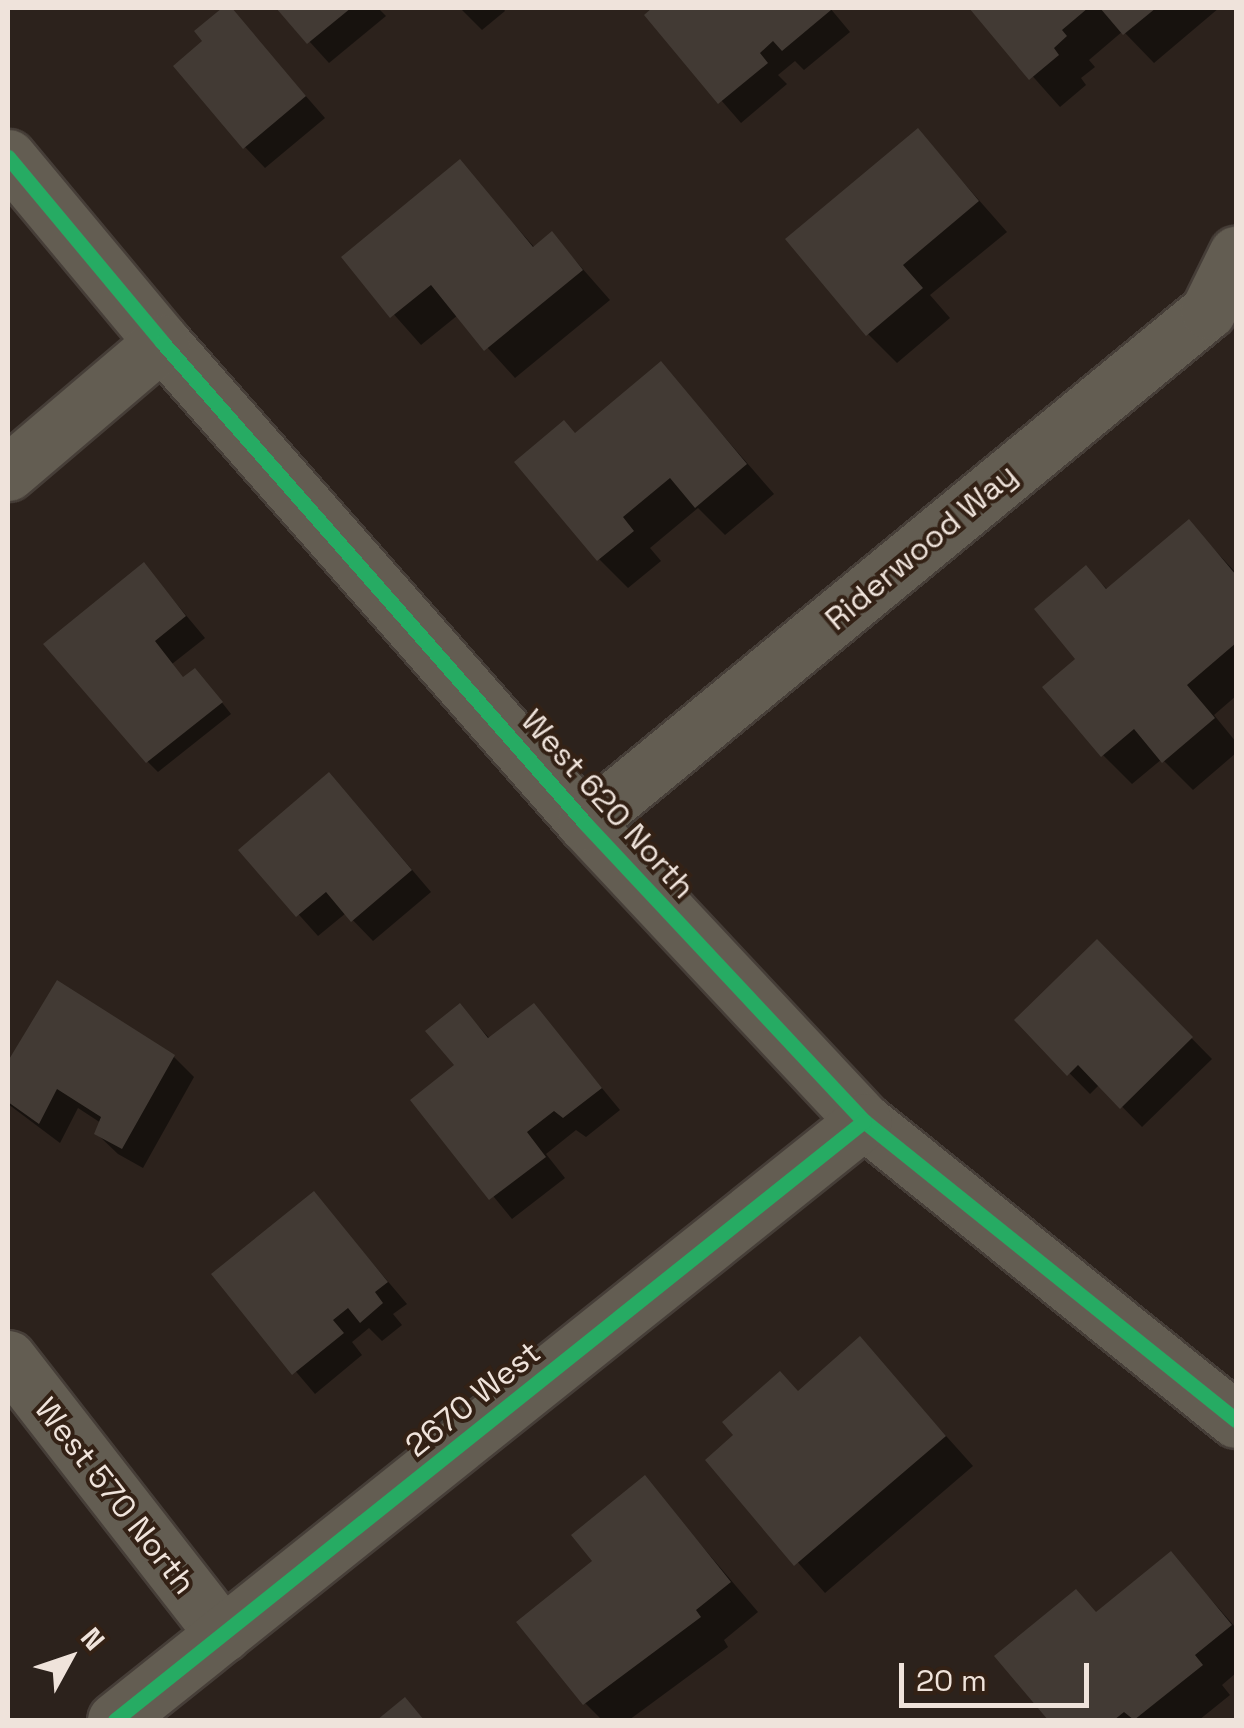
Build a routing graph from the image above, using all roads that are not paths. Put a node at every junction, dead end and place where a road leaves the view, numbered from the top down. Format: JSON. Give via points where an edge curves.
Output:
{"nodes":[{"id":1,"x":8,"y":156,"type":"edge"},
{"id":2,"x":1236,"y":254,"type":"edge"},
{"id":3,"x":162,"y":342,"type":"junction"},
{"id":4,"x":8,"y":472,"type":"edge"},
{"id":5,"x":586,"y":824,"type":"junction"},
{"id":6,"x":864,"y":1121,"type":"junction"},
{"id":7,"x":8,"y":1358,"type":"edge"},
{"id":8,"x":1236,"y":1420,"type":"edge"},
{"id":9,"x":223,"y":1634,"type":"junction"},
{"id":10,"x":115,"y":1720,"type":"edge"}],
"edges":[{"from":1,"to":3,"type":"street","name":"West 620 North"},
{"from":2,"to":5,"type":"street","name":"Riderwood Way","via":[[1208,311]]},
{"from":3,"to":4,"type":"street"},
{"from":3,"to":5,"type":"street","name":"West 620 North"},
{"from":5,"to":6,"type":"street","name":"West 620 North"},
{"from":6,"to":8,"type":"street","name":"West 620 North"},
{"from":6,"to":9,"type":"street","name":"2670 West"},
{"from":7,"to":9,"type":"street","name":"West 570 North"},
{"from":9,"to":10,"type":"street","name":"2670 West"}]}
